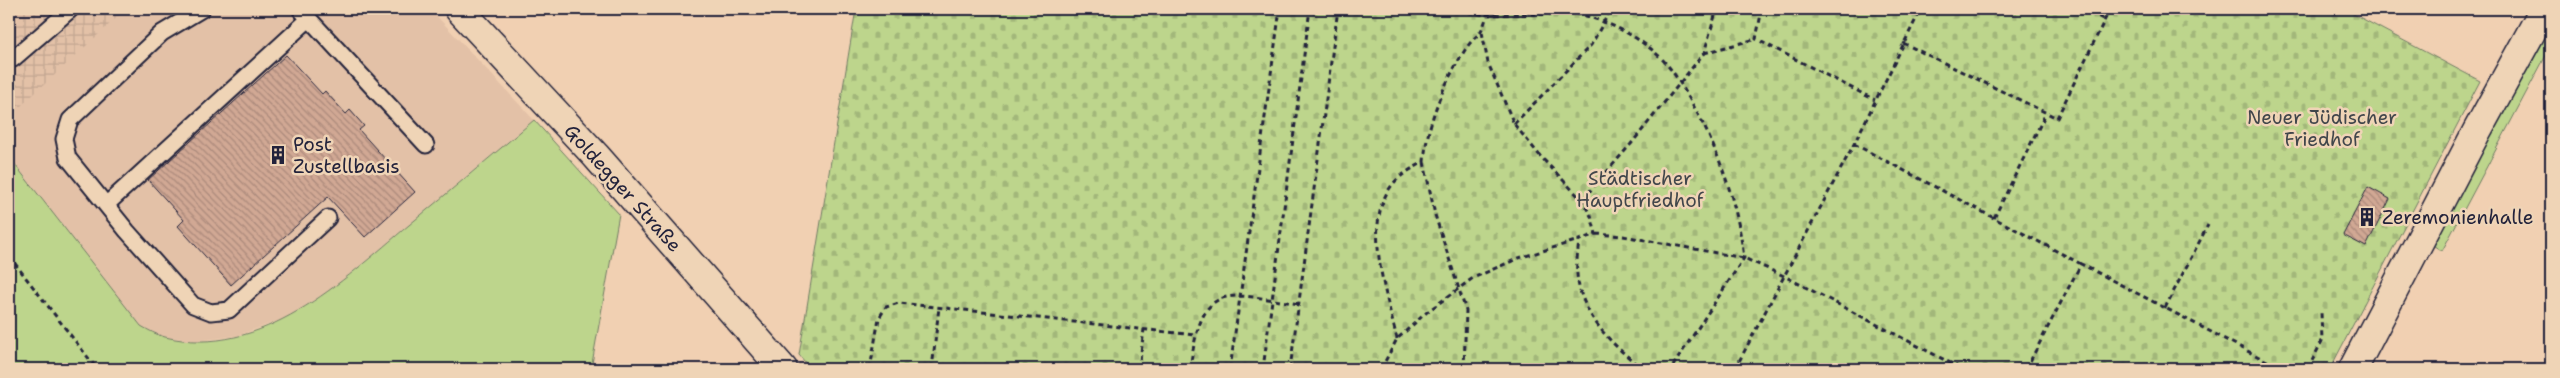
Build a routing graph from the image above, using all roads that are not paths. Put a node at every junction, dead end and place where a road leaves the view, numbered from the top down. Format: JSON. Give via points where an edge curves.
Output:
{"nodes":[{"id":1,"x":71,"y":9,"type":"edge"},
{"id":2,"x":202,"y":9,"type":"edge"},
{"id":3,"x":459,"y":9,"type":"edge"},
{"id":4,"x":2544,"y":9,"type":"edge"},
{"id":5,"x":304,"y":14,"type":"edge"},
{"id":6,"x":9,"y":60,"type":"edge"},
{"id":7,"x":426,"y":145,"type":"dead end"},
{"id":8,"x":106,"y":205,"type":"junction"},
{"id":9,"x":328,"y":218,"type":"dead end"},
{"id":10,"x":783,"y":369,"type":"edge"},
{"id":11,"x":2353,"y":369,"type":"edge"}],
"edges":[{"from":1,"to":6,"type":"lane"},
{"from":2,"to":8,"type":"lane","via":[[162,33],[70,120],[64,139],[68,158]]},
{"from":3,"to":10,"type":"street","name":"Goldegger Straße","via":[[596,156]]},
{"from":4,"to":11,"type":"street"},
{"from":5,"to":7,"type":"lane"},
{"from":5,"to":8,"type":"lane"},
{"from":8,"to":9,"type":"lane","via":[[193,305],[211,312],[229,310]]}]}
